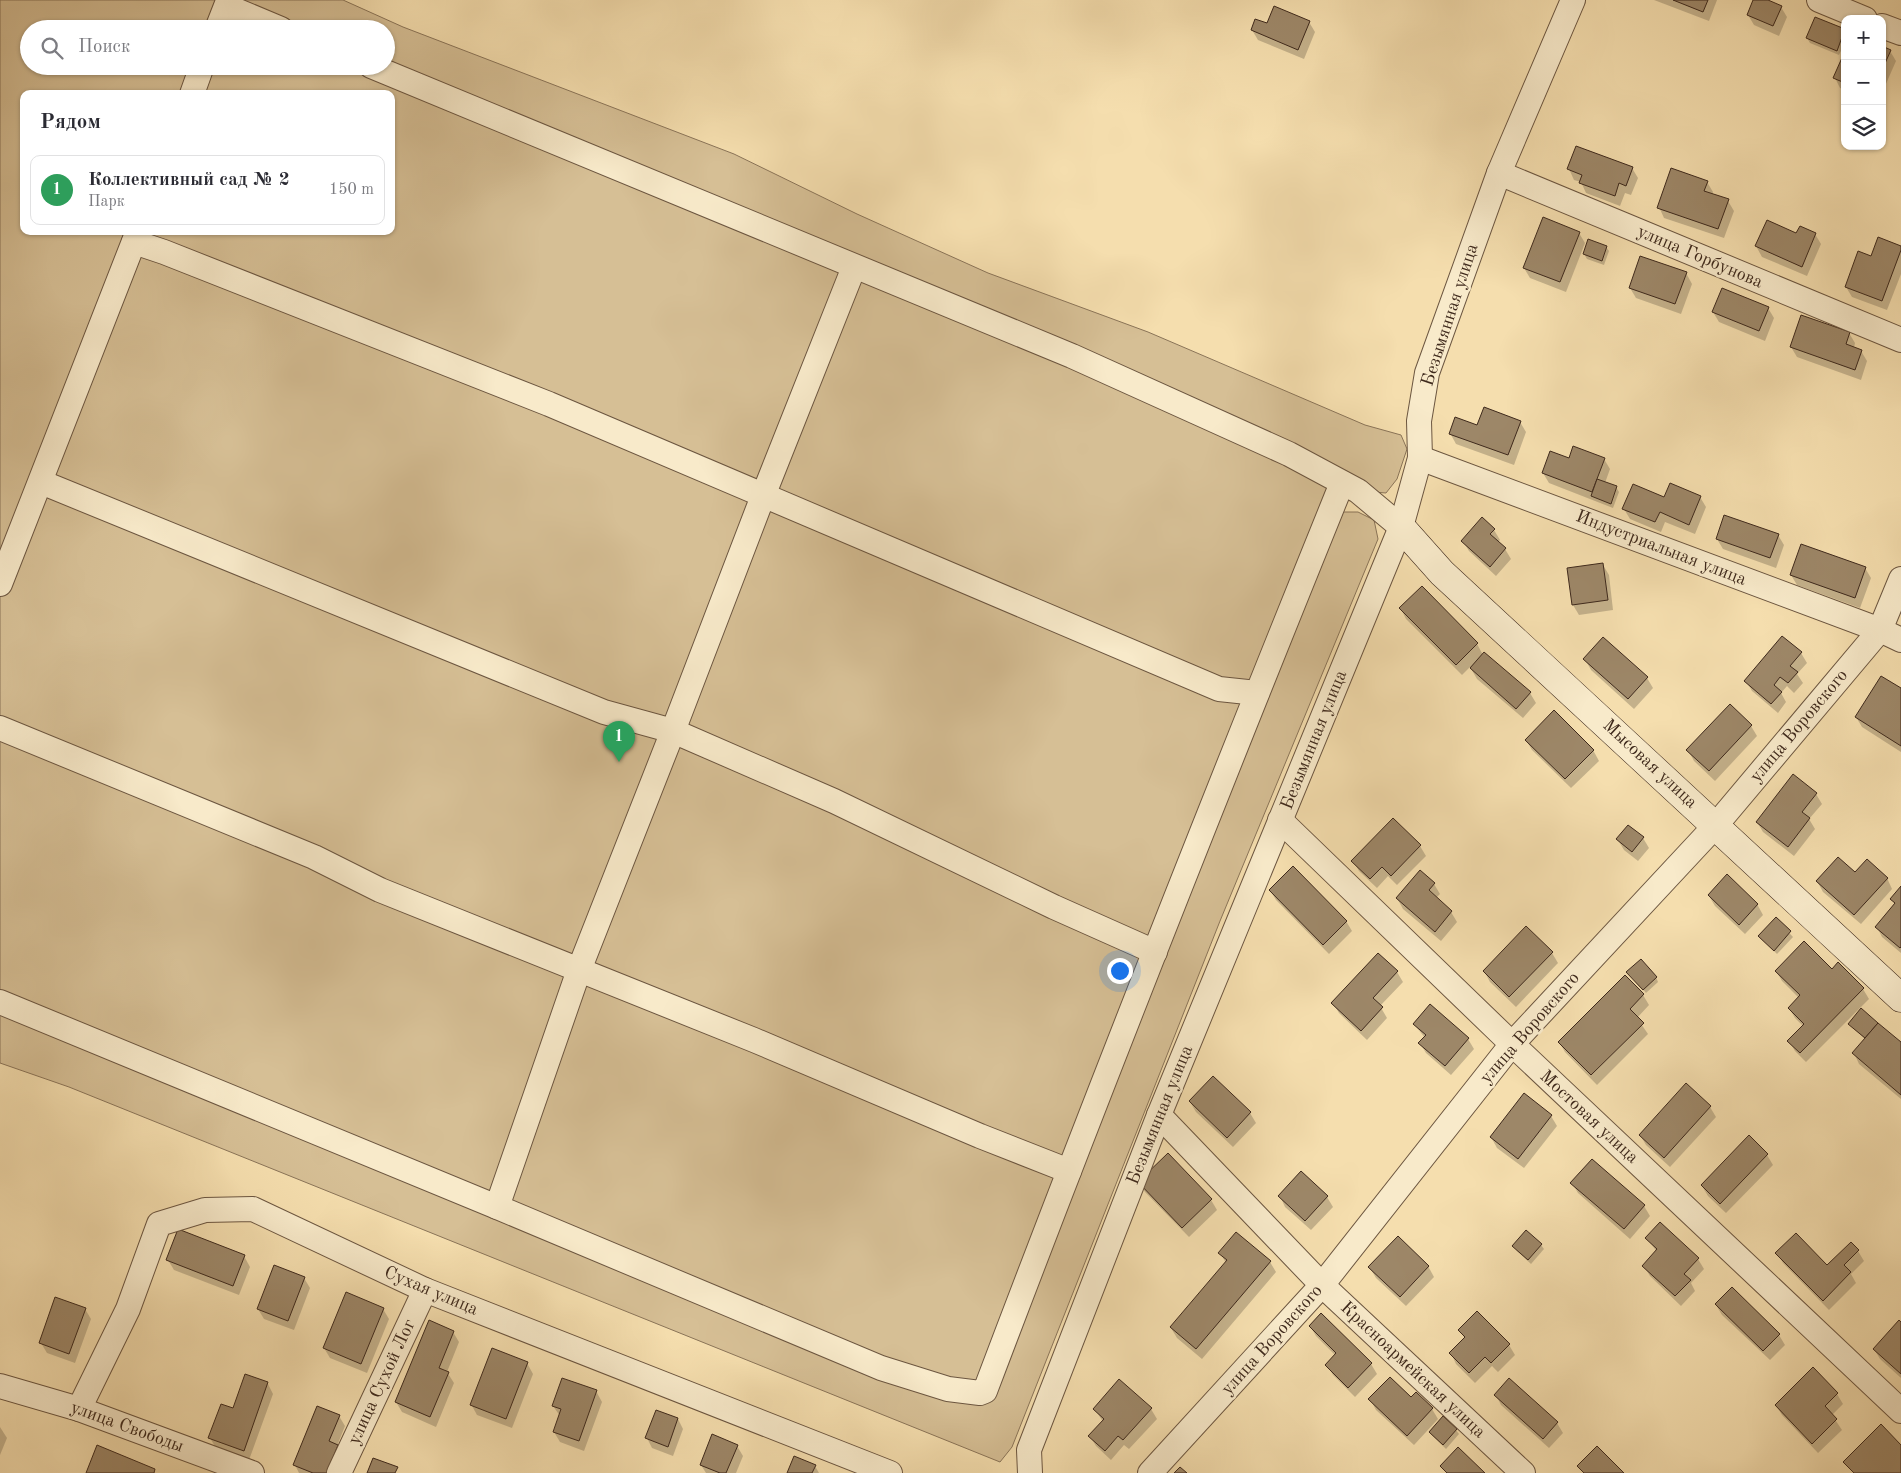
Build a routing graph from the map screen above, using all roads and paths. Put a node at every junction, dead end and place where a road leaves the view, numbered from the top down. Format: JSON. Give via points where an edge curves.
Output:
{"nodes":[{"id":1,"x":1572,"y":0,"type":"edge"},
{"id":2,"x":1819,"y":0,"type":"edge"},
{"id":3,"x":1855,"y":15,"type":"edge"},
{"id":4,"x":221,"y":20,"type":"edge"},
{"id":5,"x":259,"y":20,"type":"edge"},
{"id":6,"x":1886,"y":27,"type":"edge"},
{"id":7,"x":1901,"y":33,"type":"edge"},
{"id":8,"x":199,"y":75,"type":"edge"},
{"id":9,"x":393,"y":75,"type":"edge"},
{"id":10,"x":193,"y":90,"type":"edge"},
{"id":11,"x":1499,"y":173,"type":"junction"},
{"id":12,"x":136,"y":237,"type":"edge"},
{"id":13,"x":854,"y":267,"type":"junction"},
{"id":14,"x":1901,"y":340,"type":"edge"},
{"id":15,"x":1420,"y":458,"type":"junction"},
{"id":16,"x":41,"y":482,"type":"junction"},
{"id":17,"x":1342,"y":483,"type":"junction"},
{"id":18,"x":763,"y":496,"type":"junction"},
{"id":19,"x":1401,"y":527,"type":"junction"},
{"id":20,"x":1901,"y":579,"type":"edge"},
{"id":21,"x":0,"y":584,"type":"edge"},
{"id":22,"x":1880,"y":630,"type":"junction"},
{"id":23,"x":1901,"y":640,"type":"edge"},
{"id":24,"x":1257,"y":693,"type":"junction"},
{"id":25,"x":0,"y":728,"type":"edge"},
{"id":26,"x":673,"y":731,"type":"junction"},
{"id":27,"x":1280,"y":820,"type":"junction"},
{"id":28,"x":1716,"y":825,"type":"junction"},
{"id":29,"x":1155,"y":952,"type":"junction"},
{"id":30,"x":579,"y":970,"type":"junction"},
{"id":31,"x":1901,"y":998,"type":"edge"},
{"id":32,"x":0,"y":1002,"type":"edge"},
{"id":33,"x":1512,"y":1044,"type":"junction"},
{"id":34,"x":1159,"y":1115,"type":"junction"},
{"id":35,"x":1068,"y":1171,"type":"junction"},
{"id":36,"x":497,"y":1207,"type":"junction"},
{"id":37,"x":1322,"y":1285,"type":"junction"},
{"id":38,"x":425,"y":1290,"type":"junction"},
{"id":39,"x":0,"y":1386,"type":"edge"},
{"id":40,"x":79,"y":1409,"type":"junction"},
{"id":41,"x":1901,"y":1410,"type":"edge"},
{"id":42,"x":252,"y":1473,"type":"edge"},
{"id":43,"x":340,"y":1473,"type":"edge"},
{"id":44,"x":890,"y":1473,"type":"edge"},
{"id":45,"x":1030,"y":1473,"type":"edge"},
{"id":46,"x":1150,"y":1473,"type":"edge"},
{"id":47,"x":1523,"y":1473,"type":"edge"}],
"edges":[{"from":1,"to":11,"type":"street","name":"Безымянная улица"},
{"from":2,"to":3,"type":"street"},
{"from":4,"to":5,"type":"street","via":[[226,6]]},
{"from":6,"to":7,"type":"street"},
{"from":8,"to":10,"type":"street"},
{"from":9,"to":13,"type":"street"},
{"from":11,"to":14,"type":"street","name":"улица Горбунова"},
{"from":11,"to":15,"type":"street","name":"Безымянная улица","via":[[1427,373],[1419,421]]},
{"from":12,"to":16,"type":"street"},
{"from":12,"to":18,"type":"street","via":[[164,252],[550,404]]},
{"from":13,"to":17,"type":"street","via":[[1072,356],[1289,454]]},
{"from":13,"to":18,"type":"street"},
{"from":15,"to":19,"type":"street","name":"Безымянная улица"},
{"from":15,"to":22,"type":"street","name":"Индустриальная улица"},
{"from":16,"to":21,"type":"street"},
{"from":16,"to":26,"type":"street","via":[[604,712]]},
{"from":17,"to":19,"type":"street","via":[[1358,491]]},
{"from":17,"to":24,"type":"street"},
{"from":18,"to":24,"type":"street","via":[[1219,689]]},
{"from":18,"to":26,"type":"street"},
{"from":19,"to":27,"type":"street","name":"Безымянная улица"},
{"from":19,"to":28,"type":"street","name":"Мысовая улица","via":[[1442,573]]},
{"from":20,"to":22,"type":"street","name":"улица Воровского"},
{"from":22,"to":23,"type":"street","name":"Индустриальная улица"},
{"from":22,"to":28,"type":"street","name":"улица Воровского"},
{"from":24,"to":29,"type":"street"},
{"from":25,"to":30,"type":"street","via":[[314,857],[380,890]]},
{"from":26,"to":29,"type":"street","via":[[834,801]]},
{"from":26,"to":30,"type":"street"},
{"from":27,"to":33,"type":"street","name":"Мостовая улица"},
{"from":27,"to":34,"type":"street","name":"Безымянная улица"},
{"from":28,"to":31,"type":"street","name":"Мысовая улица"},
{"from":28,"to":33,"type":"street","name":"улица Воровского"},
{"from":29,"to":35,"type":"street"},
{"from":30,"to":35,"type":"street"},
{"from":30,"to":36,"type":"street"},
{"from":32,"to":36,"type":"street"},
{"from":33,"to":37,"type":"street","name":"улица Воровского"},
{"from":33,"to":41,"type":"street","name":"Мостовая улица"},
{"from":34,"to":37,"type":"street","name":"Красноармейская улица"},
{"from":34,"to":45,"type":"street","name":"Безымянная улица","via":[[1029,1450]]},
{"from":35,"to":36,"type":"street","via":[[985,1391],[980,1393],[948,1389],[881,1368]]},
{"from":37,"to":46,"type":"street","name":"улица Воровского"},
{"from":37,"to":47,"type":"street","name":"Красноармейская улица"},
{"from":38,"to":40,"type":"street","name":"Сухая улица","via":[[253,1209],[205,1210],[158,1224],[128,1309]]},
{"from":38,"to":43,"type":"street","name":"улица Сухой Лог"},
{"from":38,"to":44,"type":"street","name":"Сухая улица"},
{"from":39,"to":40,"type":"street","name":"улица Свободы"},
{"from":40,"to":42,"type":"street","name":"улица Свободы"}]}
